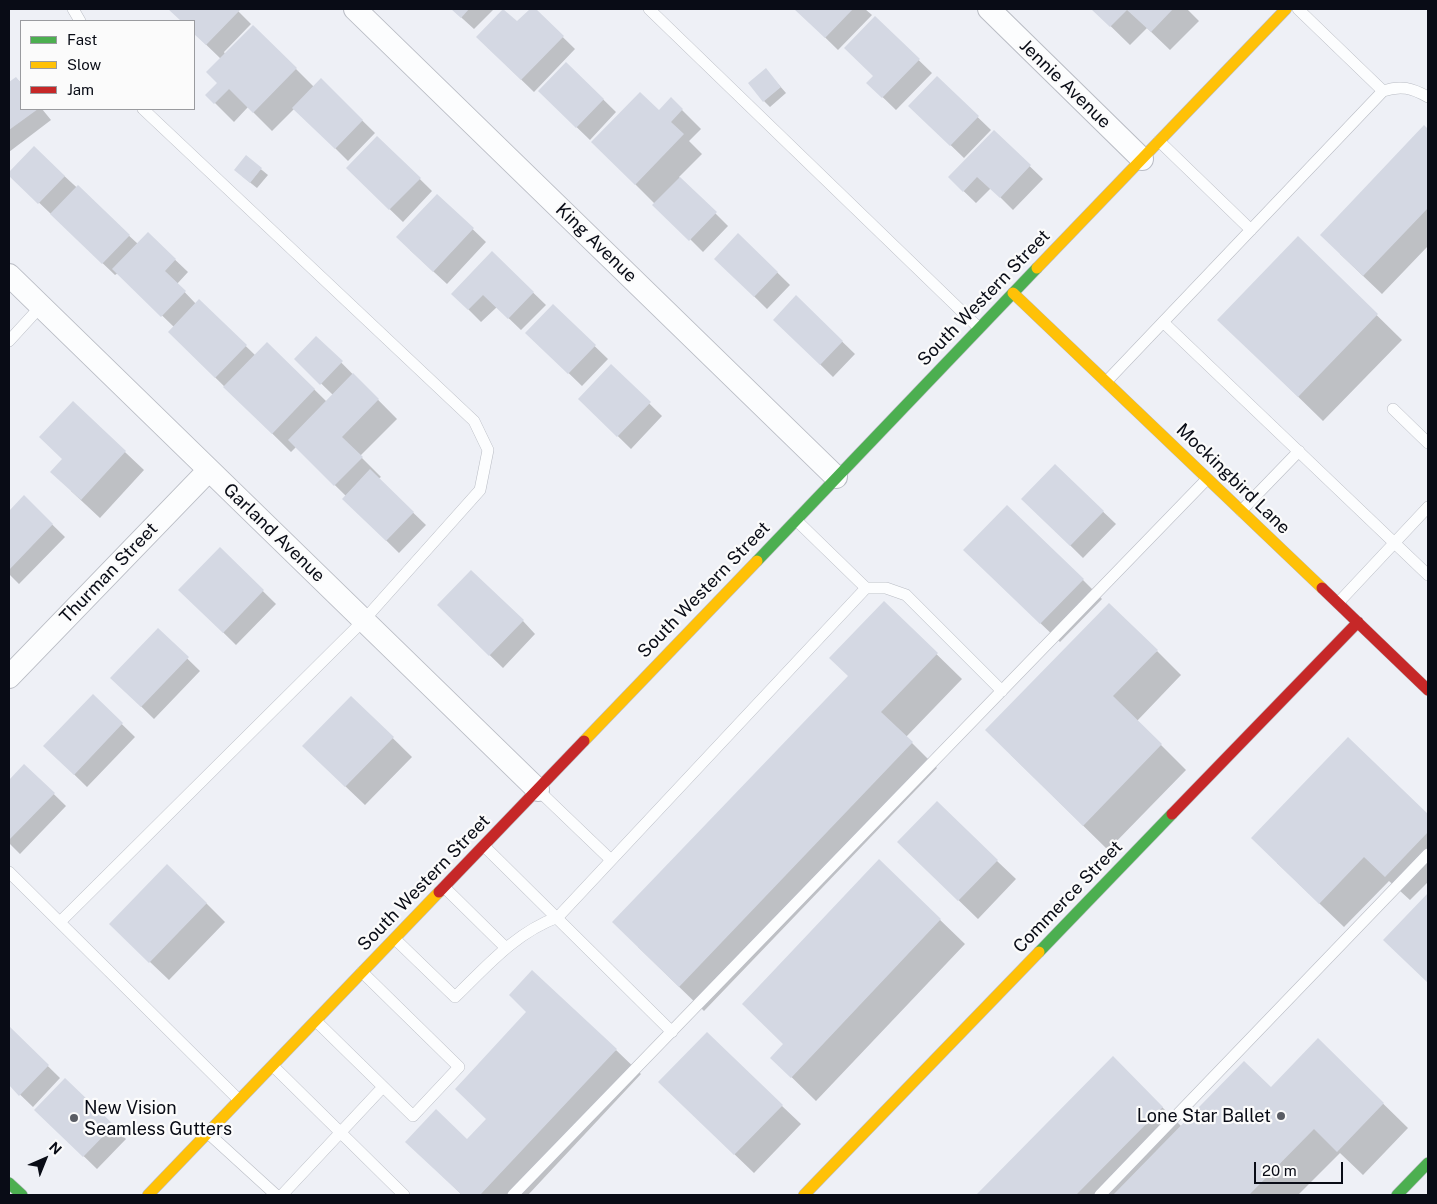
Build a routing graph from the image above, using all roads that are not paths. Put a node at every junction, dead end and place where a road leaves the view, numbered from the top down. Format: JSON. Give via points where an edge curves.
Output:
{"nodes":[{"id":1,"x":73,"y":9,"type":"edge"},
{"id":2,"x":355,"y":9,"type":"edge"},
{"id":3,"x":649,"y":9,"type":"edge"},
{"id":4,"x":989,"y":9,"type":"edge"},
{"id":5,"x":1286,"y":9,"type":"edge"},
{"id":6,"x":1298,"y":9,"type":"edge"},
{"id":7,"x":79,"y":20,"type":"edge"},
{"id":8,"x":1383,"y":91,"type":"junction"},
{"id":9,"x":1428,"y":97,"type":"edge"},
{"id":10,"x":144,"y":110,"type":"edge"},
{"id":11,"x":1159,"y":141,"type":"junction"},
{"id":12,"x":1142,"y":159,"type":"junction"},
{"id":13,"x":1250,"y":230,"type":"junction"},
{"id":14,"x":9,"y":275,"type":"edge"},
{"id":15,"x":1013,"y":293,"type":"junction"},
{"id":16,"x":41,"y":306,"type":"junction"},
{"id":17,"x":1163,"y":322,"type":"junction"},
{"id":18,"x":979,"y":328,"type":"junction"},
{"id":19,"x":9,"y":340,"type":"edge"},
{"id":20,"x":1106,"y":382,"type":"junction"},
{"id":21,"x":1393,"y":409,"type":"dead end"},
{"id":22,"x":1428,"y":443,"type":"edge"},
{"id":23,"x":1299,"y":451,"type":"junction"},
{"id":24,"x":209,"y":470,"type":"junction"},
{"id":25,"x":836,"y":477,"type":"junction"},
{"id":26,"x":1207,"y":479,"type":"junction"},
{"id":27,"x":1428,"y":507,"type":"edge"},
{"id":28,"x":1241,"y":512,"type":"junction"},
{"id":29,"x":796,"y":520,"type":"junction"},
{"id":30,"x":1394,"y":542,"type":"junction"},
{"id":31,"x":1428,"y":575,"type":"edge"},
{"id":32,"x":866,"y":588,"type":"junction"},
{"id":33,"x":1338,"y":603,"type":"junction"},
{"id":34,"x":364,"y":620,"type":"junction"},
{"id":35,"x":1358,"y":622,"type":"junction"},
{"id":36,"x":9,"y":677,"type":"edge"},
{"id":37,"x":1428,"y":690,"type":"edge"},
{"id":38,"x":1002,"y":691,"type":"junction"},
{"id":39,"x":538,"y":790,"type":"junction"},
{"id":40,"x":484,"y":846,"type":"junction"},
{"id":41,"x":1428,"y":854,"type":"edge"},
{"id":42,"x":611,"y":860,"type":"junction"},
{"id":43,"x":9,"y":872,"type":"edge"},
{"id":44,"x":444,"y":887,"type":"junction"},
{"id":45,"x":558,"y":917,"type":"junction"},
{"id":46,"x":60,"y":921,"type":"junction"},
{"id":47,"x":395,"y":939,"type":"junction"},
{"id":48,"x":506,"y":948,"type":"junction"},
{"id":49,"x":362,"y":972,"type":"junction"},
{"id":50,"x":316,"y":1021,"type":"junction"},
{"id":51,"x":672,"y":1032,"type":"junction"},
{"id":52,"x":273,"y":1066,"type":"junction"},
{"id":53,"x":383,"y":1087,"type":"junction"},
{"id":54,"x":239,"y":1100,"type":"junction"},
{"id":55,"x":340,"y":1132,"type":"junction"},
{"id":56,"x":208,"y":1133,"type":"junction"},
{"id":57,"x":1428,"y":1163,"type":"edge"},
{"id":58,"x":9,"y":1183,"type":"edge"},
{"id":59,"x":22,"y":1195,"type":"edge"},
{"id":60,"x":148,"y":1195,"type":"edge"},
{"id":61,"x":276,"y":1195,"type":"edge"},
{"id":62,"x":282,"y":1195,"type":"edge"},
{"id":63,"x":404,"y":1195,"type":"edge"},
{"id":64,"x":513,"y":1195,"type":"edge"},
{"id":65,"x":804,"y":1195,"type":"edge"},
{"id":66,"x":1100,"y":1195,"type":"edge"},
{"id":67,"x":1398,"y":1195,"type":"edge"}],
"edges":[{"from":1,"to":7,"type":"lane"},
{"from":2,"to":25,"type":"street","name":"King Avenue"},
{"from":3,"to":18,"type":"lane"},
{"from":4,"to":12,"type":"street","name":"Jennie Avenue"},
{"from":5,"to":11,"type":"main road","name":"South Western Street"},
{"from":6,"to":8,"type":"lane"},
{"from":8,"to":9,"type":"lane","via":[[1396,86],[1413,89]]},
{"from":8,"to":13,"type":"lane"},
{"from":10,"to":34,"type":"lane","via":[[474,421],[488,450],[480,490]]},
{"from":11,"to":12,"type":"main road","name":"South Western Street"},
{"from":11,"to":13,"type":"lane"},
{"from":12,"to":15,"type":"main road","name":"South Western Street"},
{"from":13,"to":17,"type":"lane"},
{"from":14,"to":16,"type":"street","name":"Garland Avenue"},
{"from":15,"to":18,"type":"main road","name":"South Western Street"},
{"from":15,"to":20,"type":"main road","name":"Mockingbird Lane"},
{"from":16,"to":19,"type":"lane"},
{"from":16,"to":24,"type":"street","name":"Garland Avenue"},
{"from":17,"to":20,"type":"lane"},
{"from":17,"to":23,"type":"lane"},
{"from":18,"to":25,"type":"main road","name":"South Western Street"},
{"from":20,"to":26,"type":"main road","name":"Mockingbird Lane"},
{"from":21,"to":22,"type":"lane"},
{"from":23,"to":28,"type":"lane"},
{"from":23,"to":30,"type":"lane"},
{"from":24,"to":34,"type":"street","name":"Garland Avenue"},
{"from":24,"to":36,"type":"street","name":"Thurman Street"},
{"from":25,"to":29,"type":"main road","name":"South Western Street"},
{"from":26,"to":28,"type":"main road","name":"Mockingbird Lane"},
{"from":26,"to":38,"type":"lane"},
{"from":27,"to":30,"type":"lane"},
{"from":28,"to":33,"type":"main road","name":"Mockingbird Lane"},
{"from":29,"to":32,"type":"lane"},
{"from":29,"to":39,"type":"main road","name":"South Western Street"},
{"from":30,"to":31,"type":"lane"},
{"from":30,"to":33,"type":"lane"},
{"from":32,"to":38,"type":"lane","via":[[886,588],[906,595]]},
{"from":32,"to":42,"type":"lane"},
{"from":33,"to":35,"type":"main road","name":"Mockingbird Lane"},
{"from":34,"to":39,"type":"street","name":"Garland Avenue"},
{"from":34,"to":46,"type":"lane"},
{"from":35,"to":37,"type":"main road","name":"Mockingbird Lane"},
{"from":35,"to":65,"type":"main road","name":"Commerce Street"},
{"from":38,"to":51,"type":"lane"},
{"from":39,"to":40,"type":"main road","name":"South Western Street"},
{"from":39,"to":42,"type":"lane"},
{"from":40,"to":44,"type":"main road","name":"South Western Street"},
{"from":40,"to":45,"type":"lane"},
{"from":41,"to":66,"type":"lane"},
{"from":42,"to":45,"type":"lane"},
{"from":43,"to":46,"type":"lane"},
{"from":44,"to":47,"type":"main road","name":"South Western Street"},
{"from":44,"to":48,"type":"lane"},
{"from":45,"to":48,"type":"lane","via":[[536,926]]},
{"from":45,"to":51,"type":"lane"},
{"from":46,"to":54,"type":"lane"},
{"from":47,"to":48,"type":"lane","via":[[455,997]]},
{"from":47,"to":49,"type":"main road","name":"South Western Street"},
{"from":49,"to":50,"type":"main road","name":"South Western Street"},
{"from":49,"to":53,"type":"lane","via":[[460,1066],[413,1116]]},
{"from":50,"to":52,"type":"main road","name":"South Western Street"},
{"from":50,"to":53,"type":"lane"},
{"from":51,"to":64,"type":"lane"},
{"from":52,"to":54,"type":"main road","name":"South Western Street"},
{"from":52,"to":55,"type":"lane"},
{"from":53,"to":55,"type":"lane"},
{"from":54,"to":56,"type":"main road","name":"South Western Street"},
{"from":55,"to":62,"type":"lane"},
{"from":55,"to":63,"type":"lane"},
{"from":56,"to":60,"type":"main road","name":"South Western Street"},
{"from":56,"to":61,"type":"lane"},
{"from":57,"to":67,"type":"main road"},
{"from":58,"to":59,"type":"main road"}]}
